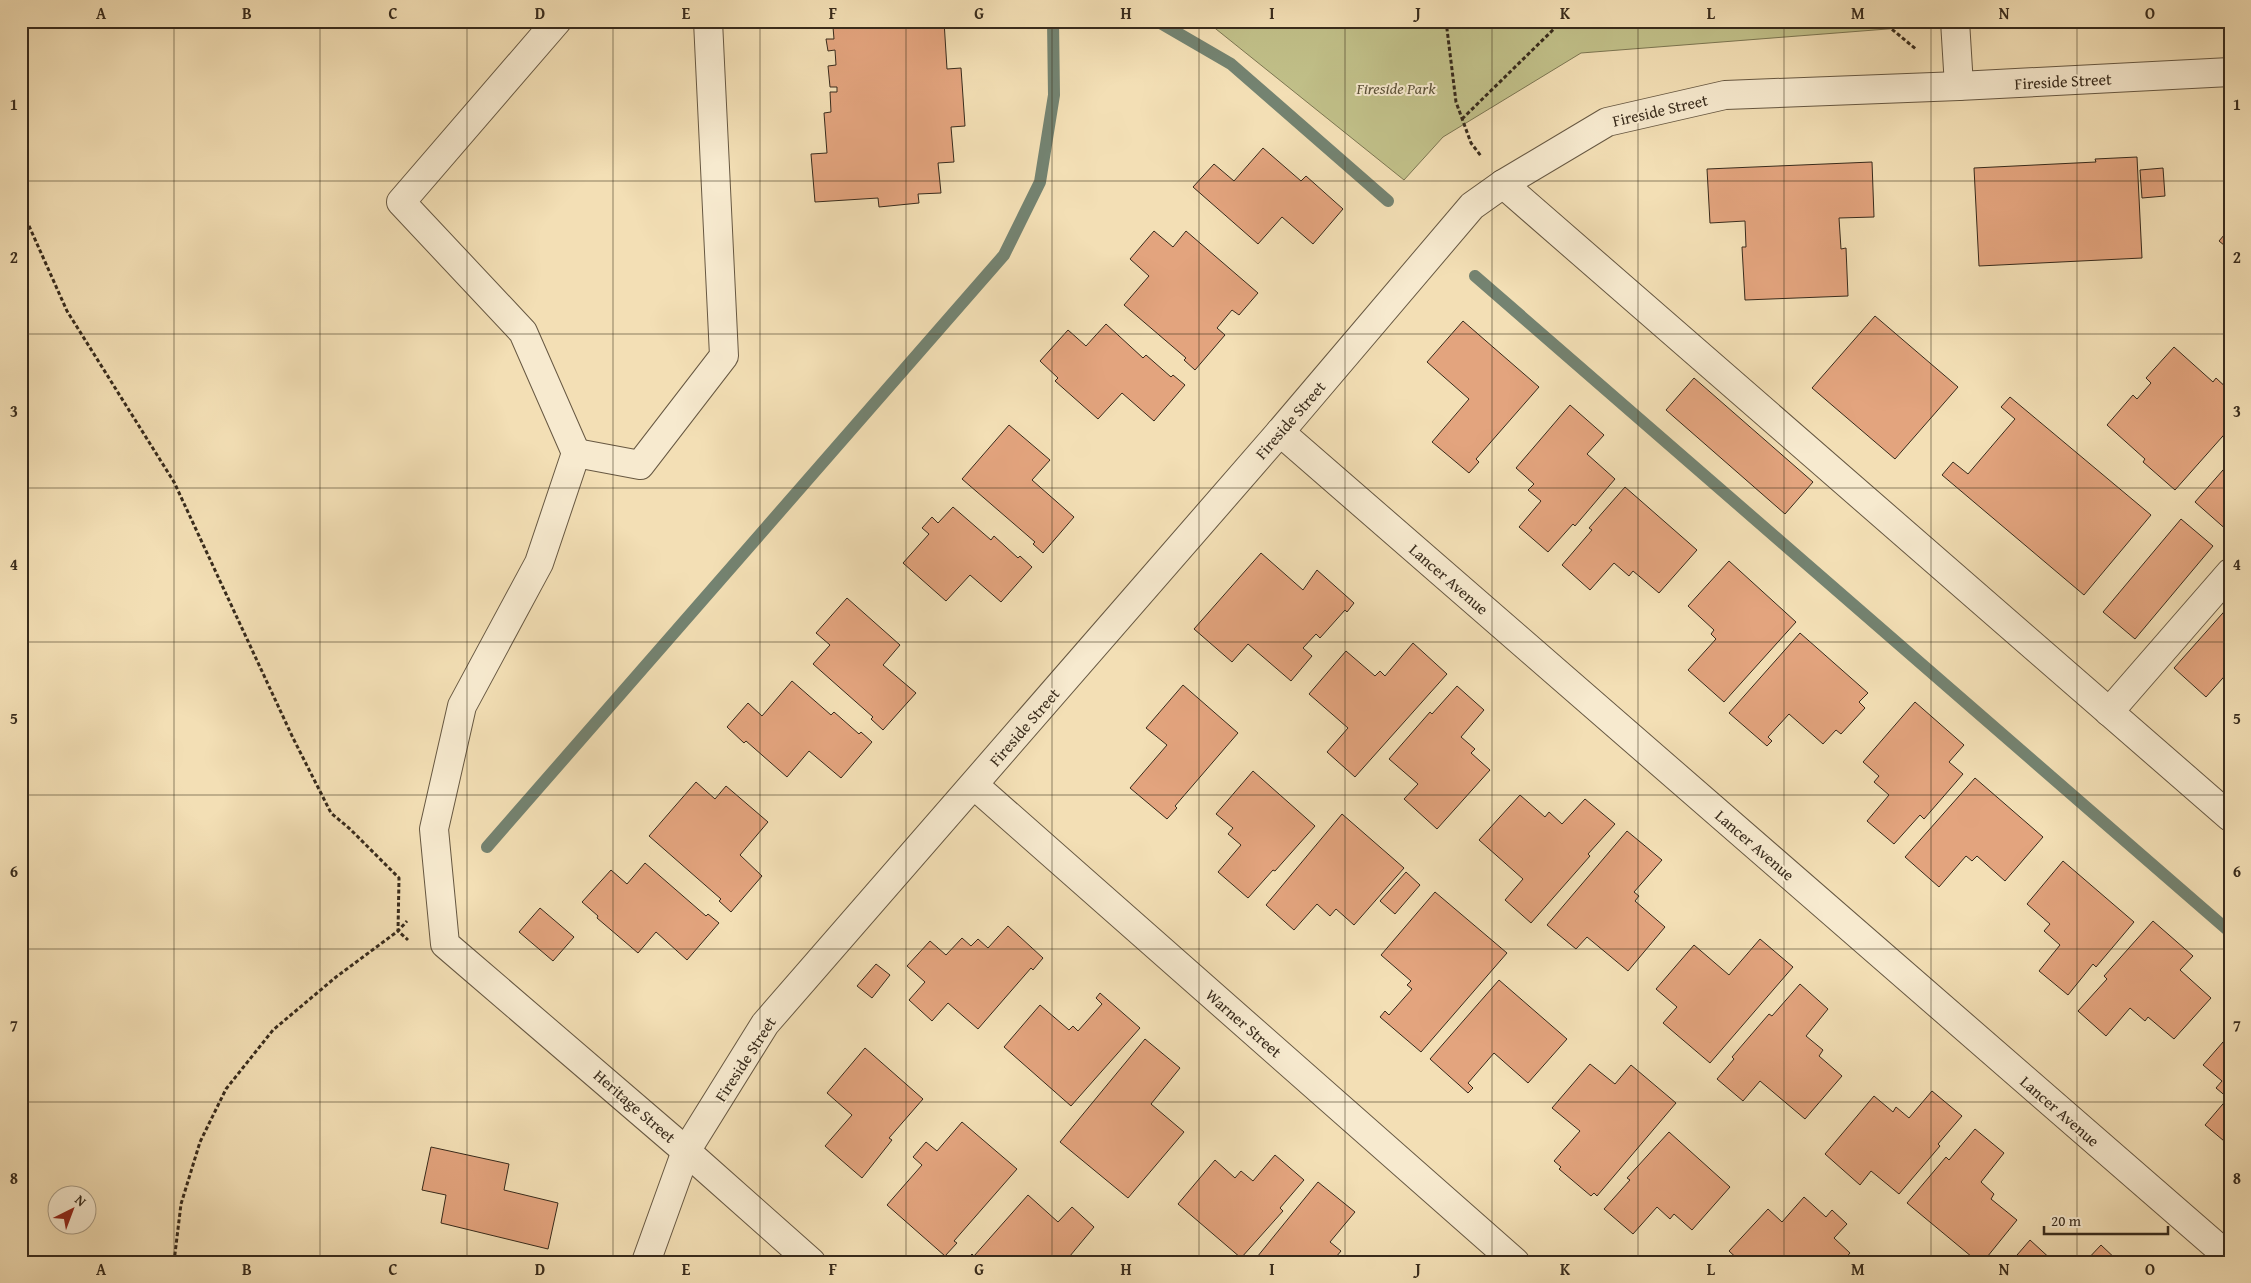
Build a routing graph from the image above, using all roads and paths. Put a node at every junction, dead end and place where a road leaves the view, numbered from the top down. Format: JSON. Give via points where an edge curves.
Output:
{"nodes":[{"id":1,"x":557,"y":21,"type":"edge"},
{"id":2,"x":708,"y":21,"type":"edge"},
{"id":3,"x":1446,"y":21,"type":"edge"},
{"id":4,"x":1562,"y":21,"type":"edge"},
{"id":5,"x":1955,"y":21,"type":"edge"},
{"id":6,"x":2230,"y":72,"type":"edge"},
{"id":7,"x":1959,"y":86,"type":"junction"},
{"id":8,"x":1462,"y":119,"type":"junction"},
{"id":9,"x":1503,"y":184,"type":"junction"},
{"id":10,"x":21,"y":208,"type":"edge"},
{"id":11,"x":1280,"y":432,"type":"junction"},
{"id":12,"x":576,"y":453,"type":"junction"},
{"id":13,"x":2230,"y":573,"type":"edge"},
{"id":14,"x":2109,"y":712,"type":"junction"},
{"id":15,"x":974,"y":785,"type":"junction"},
{"id":16,"x":2230,"y":817,"type":"edge"},
{"id":17,"x":439,"y":885,"type":"junction"},
{"id":18,"x":398,"y":930,"type":"junction"},
{"id":19,"x":410,"y":942,"type":"dead end"},
{"id":20,"x":686,"y":1151,"type":"junction"},
{"id":21,"x":2230,"y":1258,"type":"edge"},
{"id":22,"x":174,"y":1262,"type":"edge"},
{"id":23,"x":646,"y":1262,"type":"edge"},
{"id":24,"x":811,"y":1262,"type":"edge"},
{"id":25,"x":1515,"y":1262,"type":"edge"}],
"edges":[{"from":1,"to":12,"type":"street","via":[[401,202],[523,332]]},
{"from":2,"to":12,"type":"street","via":[[724,356],[640,465]]},
{"from":3,"to":8,"type":"path","via":[[1452,79]]},
{"from":4,"to":8,"type":"path"},
{"from":5,"to":7,"type":"street"},
{"from":6,"to":7,"type":"street","name":"Fireside Street"},
{"from":7,"to":9,"type":"street","name":"Fireside Street","via":[[1725,95],[1607,122]]},
{"from":8,"to":9,"type":"path","via":[[1471,143]]},
{"from":9,"to":11,"type":"street","name":"Fireside Street","via":[[1472,206]]},
{"from":9,"to":14,"type":"street"},
{"from":10,"to":18,"type":"path","via":[[67,310],[174,482],[330,813],[399,878]]},
{"from":11,"to":15,"type":"street","name":"Fireside Street"},
{"from":11,"to":21,"type":"street","name":"Lancer Avenue"},
{"from":12,"to":17,"type":"street","name":"Heritage Street","via":[[539,563],[462,706],[434,828]]},
{"from":13,"to":14,"type":"street"},
{"from":14,"to":16,"type":"street"},
{"from":15,"to":20,"type":"street","name":"Fireside Street","via":[[765,1024]]},
{"from":15,"to":25,"type":"street","name":"Warner Street"},
{"from":17,"to":18,"type":"path"},
{"from":17,"to":20,"type":"street","name":"Heritage Street","via":[[445,944]]},
{"from":18,"to":19,"type":"path"},
{"from":18,"to":22,"type":"path","via":[[273,1030],[226,1089],[200,1142],[181,1204]]},
{"from":20,"to":23,"type":"street","name":"Fireside Street"},
{"from":20,"to":24,"type":"street","name":"Heritage Street"}]}
